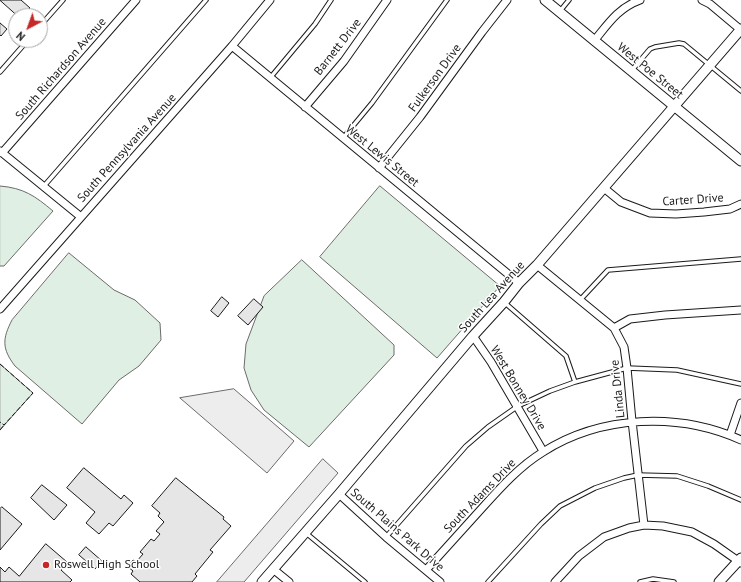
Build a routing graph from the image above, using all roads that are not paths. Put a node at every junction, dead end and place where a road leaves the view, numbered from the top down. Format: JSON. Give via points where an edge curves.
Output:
{"nodes":[{"id":1,"x":63,"y":0,"type":"edge"},
{"id":2,"x":136,"y":0,"type":"edge"},
{"id":3,"x":206,"y":0,"type":"edge"},
{"id":4,"x":270,"y":0,"type":"edge"},
{"id":5,"x":331,"y":0,"type":"edge"},
{"id":6,"x":387,"y":0,"type":"edge"},
{"id":7,"x":447,"y":0,"type":"edge"},
{"id":8,"x":506,"y":0,"type":"edge"},
{"id":9,"x":545,"y":0,"type":"edge"},
{"id":10,"x":569,"y":0,"type":"edge"},
{"id":11,"x":640,"y":0,"type":"edge"},
{"id":12,"x":702,"y":0,"type":"edge"},
{"id":13,"x":559,"y":12,"type":"junction"},
{"id":14,"x":48,"y":17,"type":"edge"},
{"id":15,"x":741,"y":29,"type":"edge"},
{"id":16,"x":594,"y":41,"type":"junction"},
{"id":17,"x":232,"y":46,"type":"junction"},
{"id":18,"x":21,"y":48,"type":"edge"},
{"id":19,"x":710,"y":66,"type":"junction"},
{"id":20,"x":631,"y":71,"type":"junction"},
{"id":21,"x":0,"y":72,"type":"edge"},
{"id":22,"x":270,"y":78,"type":"junction"},
{"id":23,"x":741,"y":91,"type":"edge"},
{"id":24,"x":674,"y":106,"type":"junction"},
{"id":25,"x":305,"y":107,"type":"junction"},
{"id":26,"x":342,"y":138,"type":"junction"},
{"id":27,"x":1,"y":152,"type":"edge"},
{"id":28,"x":741,"y":161,"type":"edge"},
{"id":29,"x":379,"y":168,"type":"junction"},
{"id":30,"x":44,"y":186,"type":"junction"},
{"id":31,"x":604,"y":188,"type":"junction"},
{"id":32,"x":741,"y":204,"type":"edge"},
{"id":33,"x":81,"y":216,"type":"junction"},
{"id":34,"x":741,"y":259,"type":"edge"},
{"id":35,"x":536,"y":265,"type":"junction"},
{"id":36,"x":519,"y":283,"type":"junction"},
{"id":37,"x":580,"y":300,"type":"junction"},
{"id":38,"x":504,"y":302,"type":"junction"},
{"id":39,"x":0,"y":309,"type":"edge"},
{"id":40,"x":741,"y":310,"type":"edge"},
{"id":41,"x":614,"y":328,"type":"junction"},
{"id":42,"x":473,"y":336,"type":"junction"},
{"id":43,"x":627,"y":368,"type":"junction"},
{"id":44,"x":575,"y":382,"type":"junction"},
{"id":45,"x":741,"y":384,"type":"edge"},
{"id":46,"x":741,"y":403,"type":"edge"},
{"id":47,"x":518,"y":406,"type":"junction"},
{"id":48,"x":632,"y":421,"type":"junction"},
{"id":49,"x":730,"y":435,"type":"junction"},
{"id":50,"x":741,"y":440,"type":"edge"},
{"id":51,"x":543,"y":452,"type":"junction"},
{"id":52,"x":638,"y":475,"type":"junction"},
{"id":53,"x":339,"y":494,"type":"junction"},
{"id":54,"x":741,"y":500,"type":"edge"},
{"id":55,"x":644,"y":525,"type":"junction"},
{"id":56,"x":305,"y":532,"type":"junction"},
{"id":57,"x":386,"y":537,"type":"junction"},
{"id":58,"x":740,"y":560,"type":"edge"},
{"id":59,"x":273,"y":569,"type":"junction"},
{"id":60,"x":426,"y":570,"type":"junction"},
{"id":61,"x":262,"y":582,"type":"edge"},
{"id":62,"x":289,"y":582,"type":"edge"},
{"id":63,"x":365,"y":582,"type":"edge"},
{"id":64,"x":440,"y":582,"type":"edge"},
{"id":65,"x":488,"y":582,"type":"edge"},
{"id":66,"x":555,"y":582,"type":"edge"},
{"id":67,"x":640,"y":582,"type":"edge"},
{"id":68,"x":674,"y":582,"type":"edge"},
{"id":69,"x":719,"y":582,"type":"edge"}],
"edges":[{"from":1,"to":14,"type":"lane"},
{"from":2,"to":27,"type":"street","name":"South Richardson Avenue"},
{"from":3,"to":30,"type":"lane"},
{"from":4,"to":17,"type":"street","name":"South Pennsylvania Avenue"},
{"from":5,"to":22,"type":"lane","via":[[315,24]]},
{"from":6,"to":25,"type":"street","name":"Barnett Drive","via":[[344,61]]},
{"from":7,"to":26,"type":"lane","via":[[372,103]]},
{"from":8,"to":29,"type":"street","name":"Fulkerson Drive"},
{"from":9,"to":13,"type":"street","name":"West Poe Street"},
{"from":10,"to":13,"type":"lane"},
{"from":11,"to":16,"type":"street","via":[[618,12]]},
{"from":12,"to":15,"type":"street"},
{"from":13,"to":16,"type":"street","name":"West Poe Street"},
{"from":15,"to":19,"type":"street","name":"South Lea Avenue"},
{"from":16,"to":20,"type":"street","name":"West Poe Street"},
{"from":17,"to":22,"type":"street","name":"West Lewis Street"},
{"from":17,"to":33,"type":"street","name":"South Pennsylvania Avenue"},
{"from":18,"to":21,"type":"lane"},
{"from":19,"to":20,"type":"lane","via":[[684,44],[679,43],[650,49]]},
{"from":19,"to":23,"type":"lane"},
{"from":19,"to":24,"type":"street","name":"South Lea Avenue"},
{"from":20,"to":24,"type":"street","name":"West Poe Street"},
{"from":22,"to":25,"type":"street","name":"West Lewis Street"},
{"from":24,"to":28,"type":"street","name":"West Poe Street"},
{"from":24,"to":31,"type":"street","name":"South Lea Avenue"},
{"from":25,"to":26,"type":"street","name":"West Lewis Street"},
{"from":26,"to":29,"type":"street","name":"West Lewis Street"},
{"from":27,"to":30,"type":"street"},
{"from":29,"to":36,"type":"street","name":"West Lewis Street"},
{"from":30,"to":33,"type":"street"},
{"from":31,"to":32,"type":"street","name":"Carter Drive","via":[[621,202],[650,213],[710,211]]},
{"from":31,"to":35,"type":"street","name":"South Lea Avenue"},
{"from":33,"to":39,"type":"street","name":"South Pennsylvania Avenue"},
{"from":34,"to":37,"type":"lane","via":[[608,270]]},
{"from":35,"to":36,"type":"street","name":"South Lea Avenue"},
{"from":35,"to":37,"type":"street","name":"Linda Drive"},
{"from":36,"to":38,"type":"street","name":"South Lea Avenue"},
{"from":37,"to":41,"type":"street","name":"Linda Drive"},
{"from":38,"to":42,"type":"street","name":"South Lea Avenue"},
{"from":38,"to":44,"type":"lane","via":[[566,356]]},
{"from":40,"to":41,"type":"street","via":[[630,319]]},
{"from":41,"to":43,"type":"street","name":"Linda Drive","via":[[624,347]]},
{"from":42,"to":47,"type":"street","name":"West Bonney Drive"},
{"from":42,"to":53,"type":"street","name":"South Lea Avenue"},
{"from":43,"to":44,"type":"lane"},
{"from":43,"to":45,"type":"lane","via":[[677,370]]},
{"from":43,"to":48,"type":"street","name":"Linda Drive"},
{"from":44,"to":47,"type":"lane"},
{"from":46,"to":49,"type":"street"},
{"from":47,"to":51,"type":"street","name":"West Bonney Drive"},
{"from":47,"to":57,"type":"lane","via":[[466,446]]},
{"from":48,"to":49,"type":"street","name":"South Adams Drive","via":[[698,426]]},
{"from":48,"to":51,"type":"street","name":"South Adams Drive","via":[[575,436]]},
{"from":48,"to":52,"type":"street","name":"Linda Drive"},
{"from":49,"to":50,"type":"street","name":"South Adams Drive"},
{"from":51,"to":60,"type":"street","name":"South Adams Drive","via":[[522,467],[500,489]]},
{"from":52,"to":54,"type":"lane","via":[[677,476]]},
{"from":52,"to":55,"type":"street","name":"Linda Drive"},
{"from":52,"to":65,"type":"lane","via":[[595,488],[560,506],[540,524]]},
{"from":53,"to":56,"type":"street","name":"South Lea Avenue"},
{"from":53,"to":57,"type":"street","name":"South Plains Park Drive"},
{"from":55,"to":58,"type":"street","via":[[692,532]]},
{"from":55,"to":66,"type":"street","via":[[604,537],[579,556]]},
{"from":56,"to":59,"type":"street","name":"South Lea Avenue"},
{"from":56,"to":63,"type":"lane"},
{"from":57,"to":60,"type":"street","name":"South Plains Park Drive"},
{"from":58,"to":69,"type":"street"},
{"from":59,"to":61,"type":"street","name":"South Lea Avenue"},
{"from":59,"to":62,"type":"street"},
{"from":60,"to":64,"type":"street","name":"South Plains Park Drive"},
{"from":67,"to":68,"type":"lane","via":[[653,579]]}]}
